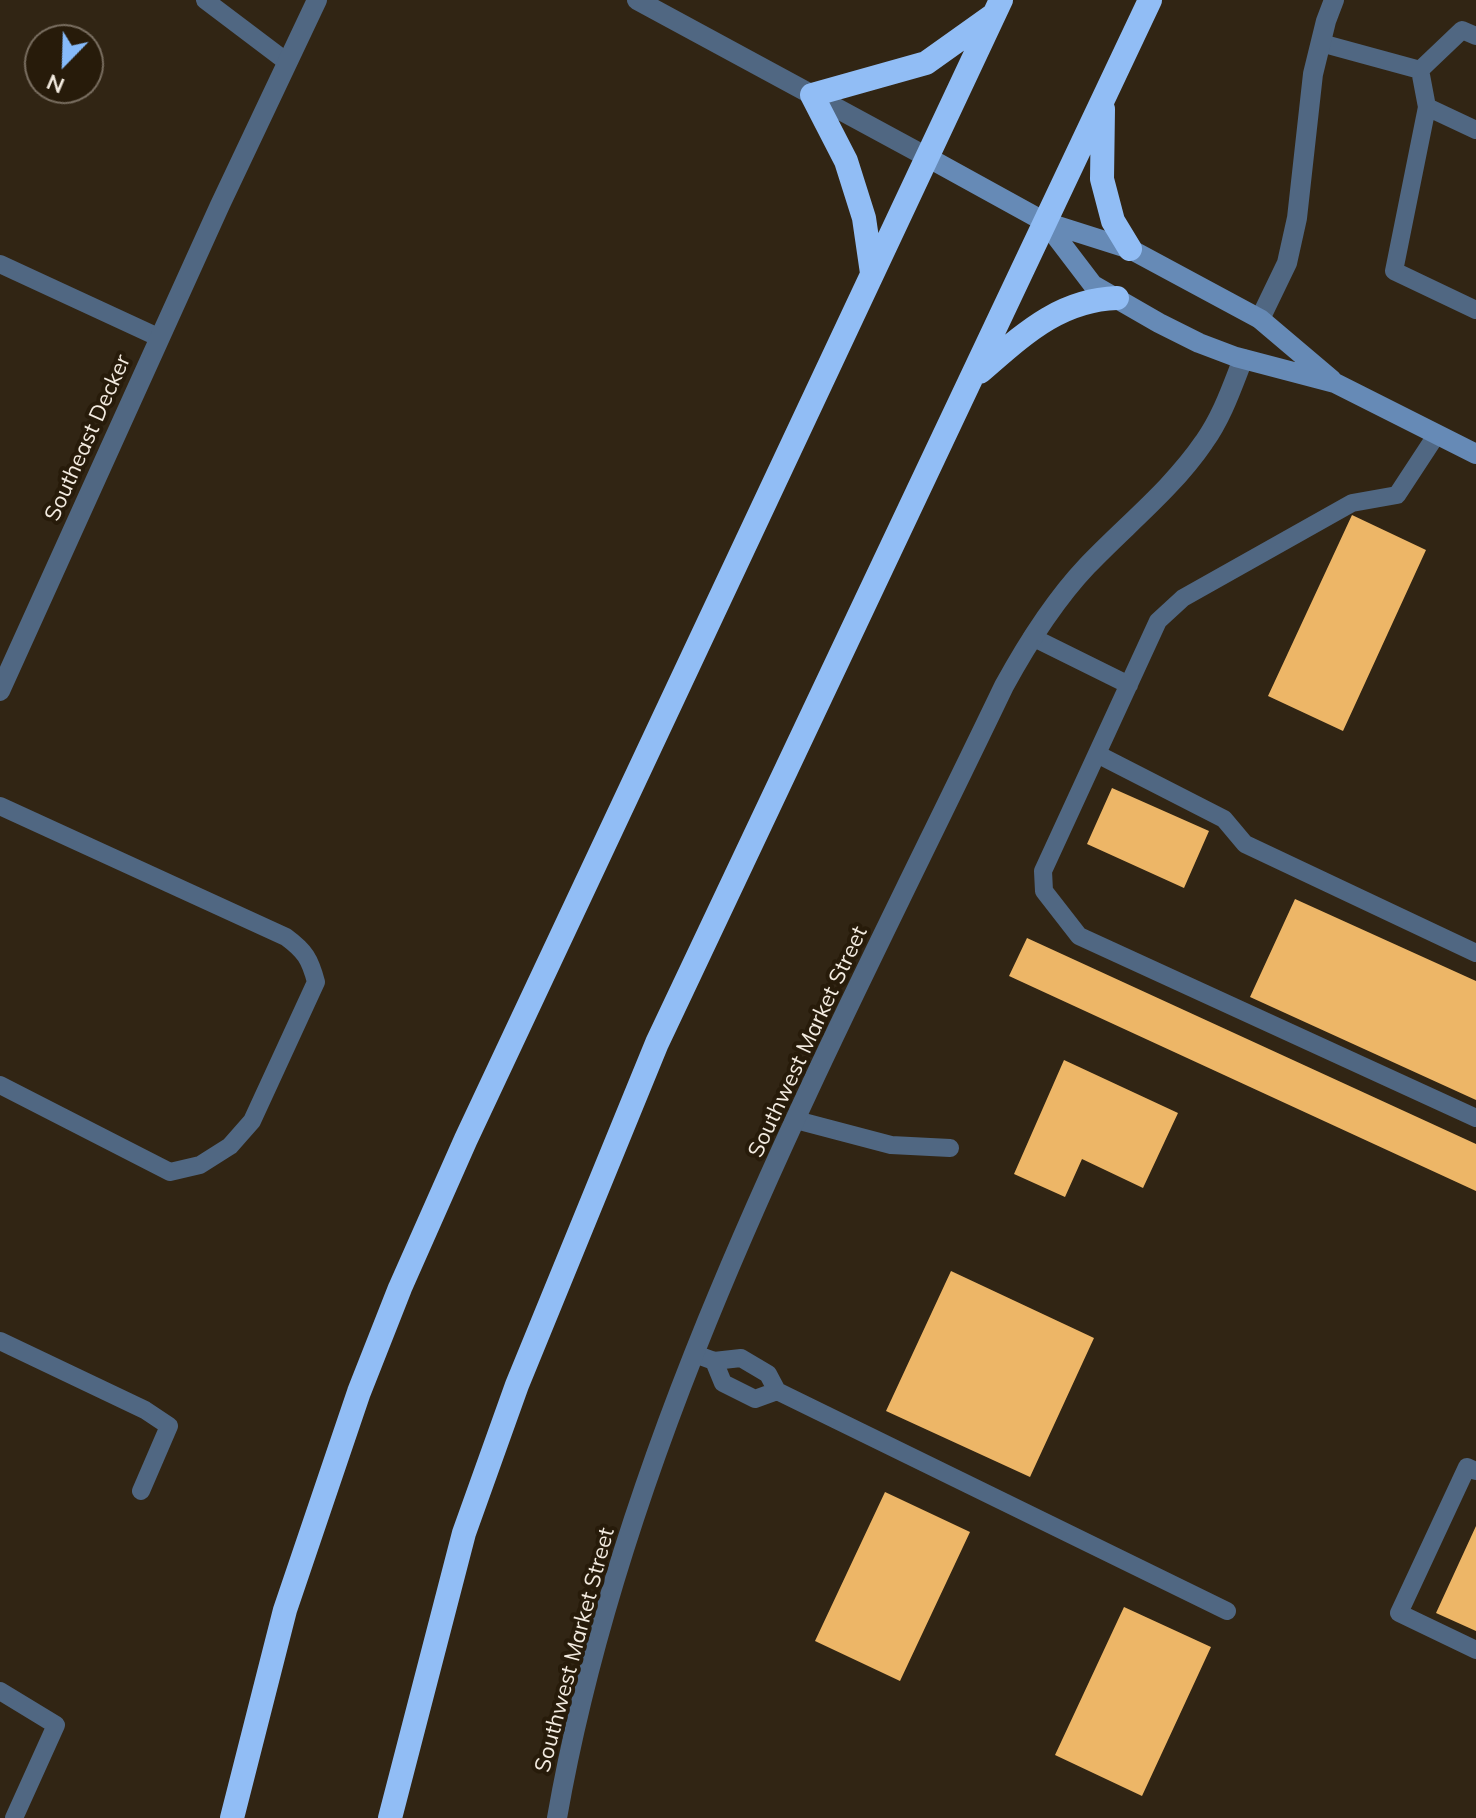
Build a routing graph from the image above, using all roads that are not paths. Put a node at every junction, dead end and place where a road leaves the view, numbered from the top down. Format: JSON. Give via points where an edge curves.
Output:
{"nodes":[{"id":1,"x":205,"y":0,"type":"edge"},
{"id":2,"x":317,"y":0,"type":"edge"},
{"id":3,"x":637,"y":0,"type":"edge"},
{"id":4,"x":1150,"y":0,"type":"edge"},
{"id":5,"x":1334,"y":0,"type":"edge"},
{"id":6,"x":998,"y":7,"type":"edge"},
{"id":7,"x":1476,"y":36,"type":"edge"},
{"id":8,"x":1321,"y":43,"type":"junction"},
{"id":9,"x":287,"y":62,"type":"junction"},
{"id":10,"x":1420,"y":70,"type":"junction"},
{"id":11,"x":812,"y":95,"type":"junction"},
{"id":12,"x":1104,"y":98,"type":"junction"},
{"id":13,"x":1427,"y":107,"type":"junction"},
{"id":14,"x":1476,"y":130,"type":"edge"},
{"id":15,"x":927,"y":157,"type":"junction"},
{"id":16,"x":1045,"y":222,"type":"junction"},
{"id":17,"x":1130,"y":249,"type":"junction"},
{"id":18,"x":0,"y":264,"type":"edge"},
{"id":19,"x":872,"y":273,"type":"junction"},
{"id":20,"x":1117,"y":298,"type":"junction"},
{"id":21,"x":1476,"y":310,"type":"edge"},
{"id":22,"x":1260,"y":319,"type":"junction"},
{"id":23,"x":160,"y":338,"type":"junction"},
{"id":24,"x":1243,"y":359,"type":"junction"},
{"id":25,"x":972,"y":378,"type":"junction"},
{"id":26,"x":1335,"y":383,"type":"junction"},
{"id":27,"x":1437,"y":434,"type":"junction"},
{"id":28,"x":1476,"y":454,"type":"edge"},
{"id":29,"x":1032,"y":637,"type":"junction"},
{"id":30,"x":1129,"y":685,"type":"junction"},
{"id":31,"x":0,"y":691,"type":"edge"},
{"id":32,"x":1097,"y":754,"type":"junction"},
{"id":33,"x":0,"y":806,"type":"edge"},
{"id":34,"x":1476,"y":953,"type":"edge"},
{"id":35,"x":0,"y":1085,"type":"edge"},
{"id":36,"x":1476,"y":1118,"type":"edge"},
{"id":37,"x":796,"y":1120,"type":"junction"},
{"id":38,"x":950,"y":1148,"type":"dead end"},
{"id":39,"x":0,"y":1341,"type":"edge"},
{"id":40,"x":704,"y":1358,"type":"junction"},
{"id":41,"x":777,"y":1391,"type":"junction"},
{"id":42,"x":1476,"y":1471,"type":"edge"},
{"id":43,"x":141,"y":1491,"type":"dead end"},
{"id":44,"x":1227,"y":1611,"type":"dead end"},
{"id":45,"x":1476,"y":1650,"type":"edge"},
{"id":46,"x":0,"y":1691,"type":"edge"},
{"id":47,"x":14,"y":1818,"type":"edge"},
{"id":48,"x":232,"y":1818,"type":"edge"},
{"id":49,"x":390,"y":1818,"type":"edge"},
{"id":50,"x":557,"y":1818,"type":"edge"}],
"edges":[{"from":1,"to":9,"type":"lane"},
{"from":2,"to":9,"type":"street","name":"Southeast Decker"},
{"from":3,"to":11,"type":"street"},
{"from":4,"to":12,"type":"highway"},
{"from":5,"to":8,"type":"street"},
{"from":6,"to":11,"type":"highway","via":[[926,63]]},
{"from":6,"to":15,"type":"highway"},
{"from":7,"to":10,"type":"lane","via":[[1462,30]]},
{"from":8,"to":10,"type":"lane"},
{"from":8,"to":22,"type":"street","via":[[1297,218],[1287,263]]},
{"from":9,"to":23,"type":"street","name":"Southeast Decker"},
{"from":10,"to":13,"type":"lane"},
{"from":11,"to":15,"type":"street"},
{"from":11,"to":19,"type":"highway","via":[[846,161],[864,218]]},
{"from":12,"to":16,"type":"highway"},
{"from":12,"to":17,"type":"highway","via":[[1102,179],[1113,221]]},
{"from":13,"to":14,"type":"lane"},
{"from":13,"to":21,"type":"lane","via":[[1394,271]]},
{"from":15,"to":16,"type":"main road"},
{"from":15,"to":19,"type":"highway"},
{"from":16,"to":17,"type":"main road"},
{"from":16,"to":20,"type":"main road","via":[[1093,285]]},
{"from":16,"to":25,"type":"highway"},
{"from":17,"to":22,"type":"main road"},
{"from":18,"to":23,"type":"lane"},
{"from":19,"to":48,"type":"highway","via":[[400,1288],[285,1610]]},
{"from":20,"to":24,"type":"main road","via":[[1199,343]]},
{"from":20,"to":25,"type":"highway","via":[[1092,299],[1039,322]]},
{"from":22,"to":26,"type":"main road"},
{"from":23,"to":31,"type":"street","name":"Southeast Decker"},
{"from":24,"to":26,"type":"main road"},
{"from":24,"to":29,"type":"street","name":"Southwest Market Street","via":[[1204,442],[1086,567]]},
{"from":25,"to":49,"type":"highway","via":[[657,1043],[517,1385],[464,1533]]},
{"from":26,"to":27,"type":"main road"},
{"from":27,"to":28,"type":"main road"},
{"from":27,"to":30,"type":"lane","via":[[1397,495],[1352,503],[1183,598],[1158,621]]},
{"from":29,"to":30,"type":"lane"},
{"from":29,"to":37,"type":"street","name":"Southwest Market Street"},
{"from":30,"to":32,"type":"lane"},
{"from":32,"to":34,"type":"lane","via":[[1224,819],[1245,844]]},
{"from":32,"to":36,"type":"lane","via":[[1043,871],[1044,891],[1079,936]]},
{"from":33,"to":35,"type":"lane","via":[[286,937],[303,950],[316,982],[252,1121],[230,1146],[200,1165],[170,1172]]},
{"from":37,"to":38,"type":"lane","via":[[891,1145]]},
{"from":37,"to":40,"type":"street","name":"Southwest Market Street","via":[[744,1235]]},
{"from":39,"to":43,"type":"lane","via":[[169,1426]]},
{"from":40,"to":41,"type":"lane","via":[[741,1358],[768,1374]]},
{"from":40,"to":41,"type":"lane","via":[[723,1383],[755,1399]]},
{"from":40,"to":50,"type":"street","name":"Southwest Market Street","via":[[646,1487],[614,1585],[567,1760]]},
{"from":41,"to":44,"type":"lane"},
{"from":42,"to":45,"type":"lane","via":[[1467,1467],[1399,1613]]},
{"from":46,"to":47,"type":"lane","via":[[56,1725]]}]}
